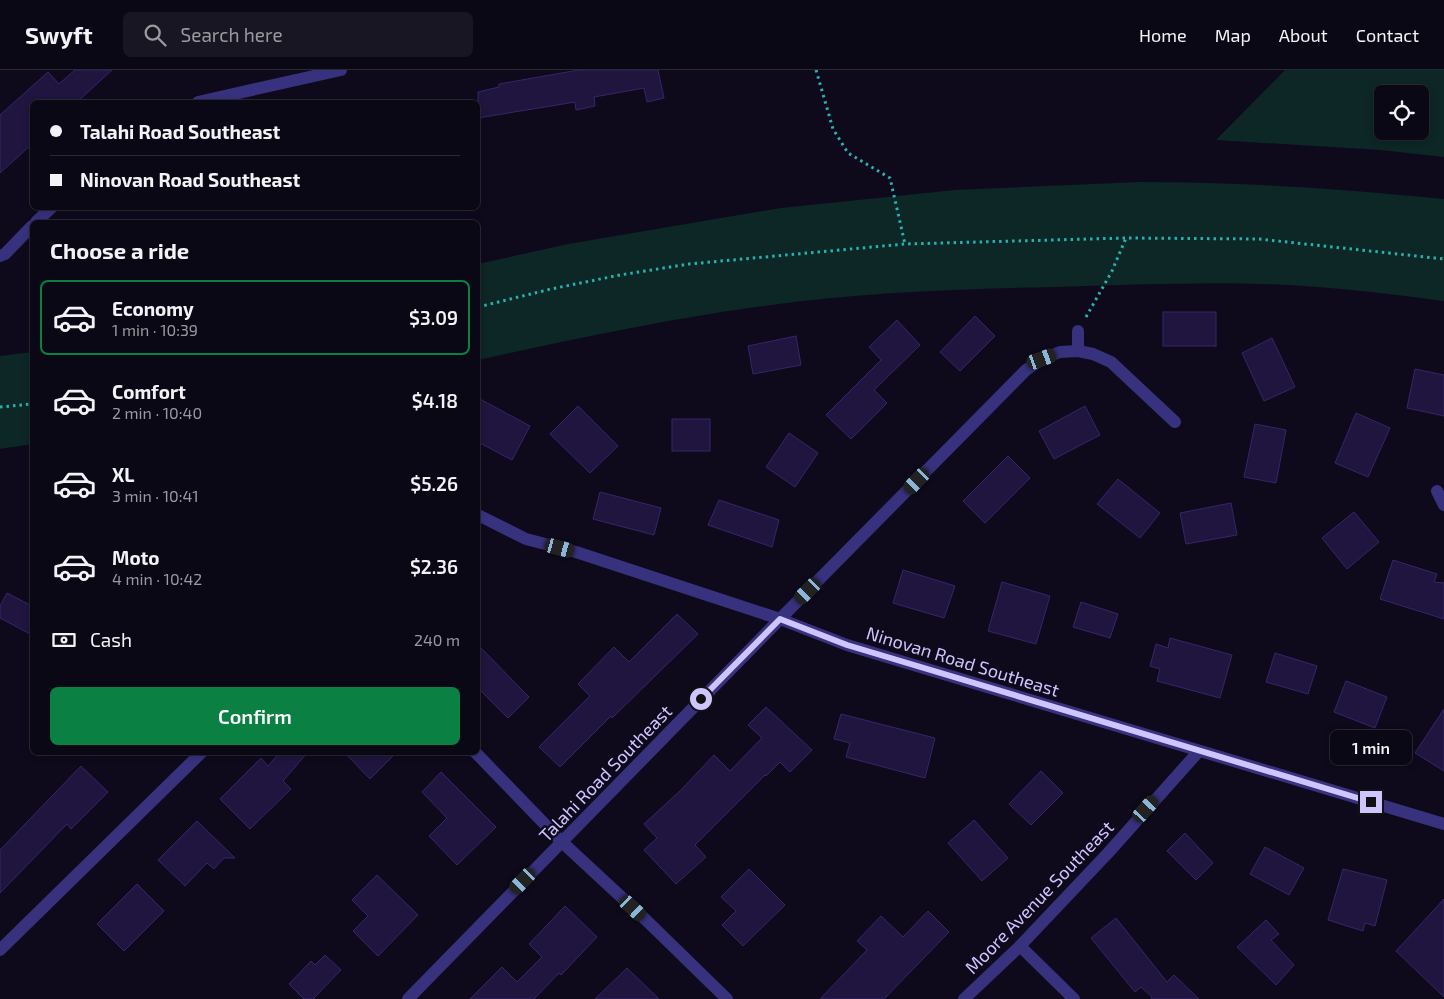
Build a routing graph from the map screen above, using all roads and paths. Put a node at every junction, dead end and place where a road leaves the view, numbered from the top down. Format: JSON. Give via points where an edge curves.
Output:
{"nodes":[{"id":1,"x":341,"y":70,"type":"edge"},
{"id":2,"x":816,"y":70,"type":"edge"},
{"id":3,"x":207,"y":100,"type":"edge"},
{"id":4,"x":49,"y":210,"type":"edge"},
{"id":5,"x":38,"y":220,"type":"edge"},
{"id":6,"x":30,"y":228,"type":"edge"},
{"id":7,"x":1126,"y":238,"type":"junction"},
{"id":8,"x":905,"y":244,"type":"junction"},
{"id":9,"x":0,"y":256,"type":"edge"},
{"id":10,"x":1444,"y":259,"type":"edge"},
{"id":11,"x":480,"y":307,"type":"edge"},
{"id":12,"x":1078,"y":331,"type":"joint"},
{"id":13,"x":1078,"y":351,"type":"junction"},
{"id":14,"x":30,"y":404,"type":"edge"},
{"id":15,"x":0,"y":407,"type":"edge"},
{"id":16,"x":1175,"y":422,"type":"dead end"},
{"id":17,"x":1437,"y":491,"type":"dead end"},
{"id":18,"x":1444,"y":505,"type":"edge"},
{"id":19,"x":480,"y":516,"type":"edge"},
{"id":20,"x":780,"y":619,"type":"junction"},
{"id":21,"x":1198,"y":751,"type":"junction"},
{"id":22,"x":199,"y":755,"type":"edge"},
{"id":23,"x":478,"y":755,"type":"edge"},
{"id":24,"x":1444,"y":824,"type":"edge"},
{"id":25,"x":562,"y":842,"type":"junction"},
{"id":26,"x":1020,"y":946,"type":"junction"},
{"id":27,"x":0,"y":950,"type":"edge"},
{"id":28,"x":408,"y":999,"type":"edge"},
{"id":29,"x":726,"y":999,"type":"edge"},
{"id":30,"x":964,"y":999,"type":"edge"},
{"id":31,"x":1074,"y":999,"type":"edge"}],
"edges":[{"from":1,"to":3,"type":"street"},
{"from":2,"to":8,"type":"path","via":[[833,129],[848,153],[890,178]]},
{"from":4,"to":5,"type":"street"},
{"from":6,"to":9,"type":"street"},
{"from":7,"to":8,"type":"path"},
{"from":7,"to":10,"type":"path","via":[[1259,239]]},
{"from":7,"to":12,"type":"path","via":[[1112,271]]},
{"from":8,"to":11,"type":"path","via":[[689,264],[620,274]]},
{"from":12,"to":13,"type":"street"},
{"from":13,"to":16,"type":"street","via":[[1110,362]]},
{"from":13,"to":20,"type":"street","name":"Talahi Road Southeast","via":[[1060,352],[1026,370]]},
{"from":14,"to":15,"type":"path"},
{"from":17,"to":18,"type":"street"},
{"from":19,"to":20,"type":"street","name":"Ninovan Road Southeast","via":[[526,539],[576,552]]},
{"from":20,"to":21,"type":"street","name":"Ninovan Road Southeast","via":[[847,645]]},
{"from":20,"to":25,"type":"street","name":"Talahi Road Southeast"},
{"from":21,"to":24,"type":"street","name":"Ninovan Road Southeast"},
{"from":21,"to":26,"type":"street","name":"Moore Avenue Southeast"},
{"from":22,"to":27,"type":"street"},
{"from":23,"to":25,"type":"street"},
{"from":25,"to":28,"type":"street","name":"Talahi Road Southeast"},
{"from":25,"to":29,"type":"street"},
{"from":26,"to":30,"type":"street","name":"Moore Avenue Southeast"},
{"from":26,"to":31,"type":"street"}]}
